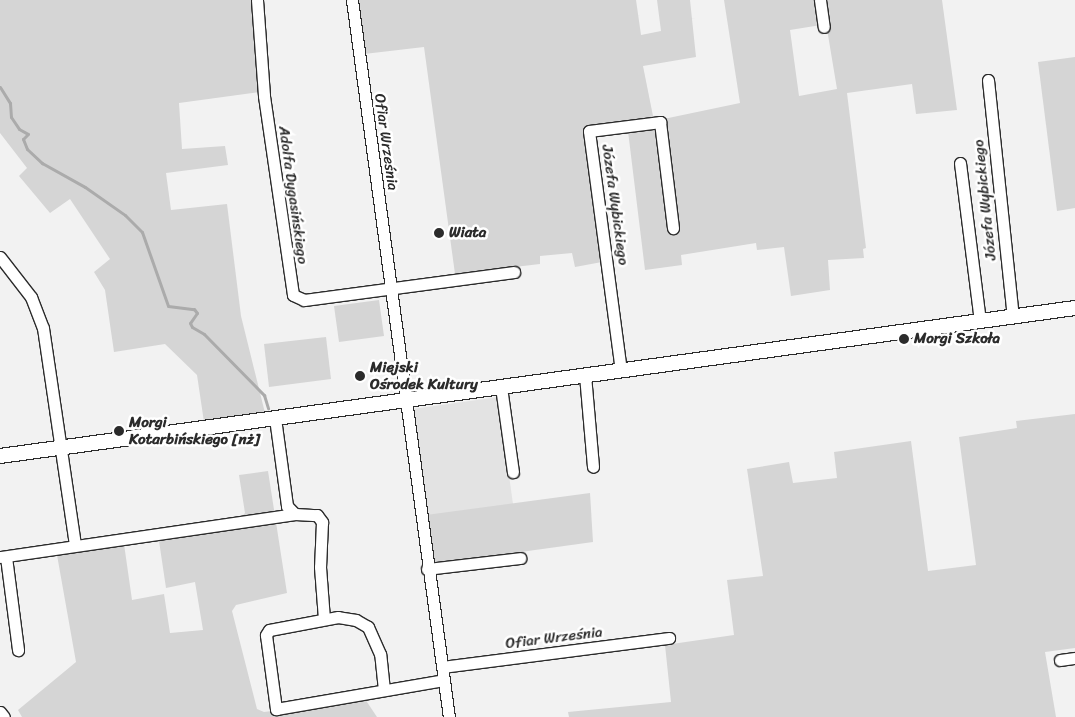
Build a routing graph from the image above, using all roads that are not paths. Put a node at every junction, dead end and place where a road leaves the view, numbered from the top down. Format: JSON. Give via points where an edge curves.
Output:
{"nodes":[{"id":1,"x":257,"y":0,"type":"edge"},
{"id":2,"x":352,"y":0,"type":"edge"},
{"id":3,"x":820,"y":0,"type":"edge"},
{"id":4,"x":824,"y":27,"type":"dead end"},
{"id":5,"x":988,"y":80,"type":"dead end"},
{"id":6,"x":960,"y":164,"type":"dead end"},
{"id":7,"x":673,"y":228,"type":"dead end"},
{"id":8,"x":0,"y":256,"type":"edge"},
{"id":9,"x":514,"y":272,"type":"dead end"},
{"id":10,"x":390,"y":289,"type":"junction"},
{"id":11,"x":1075,"y":308,"type":"edge"},
{"id":12,"x":1013,"y":317,"type":"junction"},
{"id":13,"x":980,"y":321,"type":"junction"},
{"id":14,"x":621,"y":371,"type":"junction"},
{"id":15,"x":585,"y":375,"type":"junction"},
{"id":16,"x":501,"y":387,"type":"junction"},
{"id":17,"x":405,"y":400,"type":"junction"},
{"id":18,"x":275,"y":418,"type":"junction"},
{"id":19,"x":62,"y":447,"type":"junction"},
{"id":20,"x":0,"y":456,"type":"edge"},
{"id":21,"x":593,"y":467,"type":"dead end"},
{"id":22,"x":513,"y":472,"type":"dead end"},
{"id":23,"x":294,"y":514,"type":"junction"},
{"id":24,"x":74,"y":545,"type":"junction"},
{"id":25,"x":3,"y":557,"type":"edge"},
{"id":26,"x":520,"y":558,"type":"dead end"},
{"id":27,"x":428,"y":570,"type":"junction"},
{"id":28,"x":324,"y":619,"type":"junction"},
{"id":29,"x":669,"y":638,"type":"dead end"},
{"id":30,"x":18,"y":650,"type":"dead end"},
{"id":31,"x":1075,"y":658,"type":"edge"},
{"id":32,"x":1060,"y":660,"type":"dead end"},
{"id":33,"x":442,"y":667,"type":"junction"},
{"id":34,"x":444,"y":680,"type":"junction"},
{"id":35,"x":384,"y":690,"type":"junction"},
{"id":36,"x":0,"y":712,"type":"edge"},
{"id":37,"x":4,"y":717,"type":"edge"},
{"id":38,"x":449,"y":717,"type":"edge"}],
"edges":[{"from":1,"to":10,"type":"street","name":"Adolfa Dygasińskiego","via":[[264,96],[290,289],[293,295],[304,300]]},
{"from":2,"to":10,"type":"street","name":"Ofiar Września"},
{"from":3,"to":4,"type":"street"},
{"from":5,"to":12,"type":"street","name":"Józefa Wybickiego"},
{"from":6,"to":13,"type":"street","name":"Józefa Wybickiego"},
{"from":7,"to":14,"type":"street","name":"Józefa Wybickiego","via":[[660,122],[589,132]]},
{"from":8,"to":19,"type":"street","via":[[31,297],[39,314]]},
{"from":9,"to":10,"type":"street"},
{"from":10,"to":17,"type":"street","name":"Ofiar Września"},
{"from":11,"to":12,"type":"street"},
{"from":12,"to":13,"type":"street"},
{"from":13,"to":14,"type":"street"},
{"from":14,"to":15,"type":"street"},
{"from":15,"to":16,"type":"street"},
{"from":15,"to":21,"type":"street"},
{"from":16,"to":17,"type":"street"},
{"from":16,"to":22,"type":"street"},
{"from":17,"to":18,"type":"street"},
{"from":17,"to":27,"type":"street","name":"Ofiar Września"},
{"from":18,"to":19,"type":"street"},
{"from":18,"to":23,"type":"street","via":[[287,506]]},
{"from":19,"to":20,"type":"street"},
{"from":19,"to":24,"type":"street"},
{"from":23,"to":24,"type":"street"},
{"from":23,"to":28,"type":"street","via":[[321,518]]},
{"from":24,"to":25,"type":"street"},
{"from":25,"to":30,"type":"street"},
{"from":26,"to":27,"type":"street"},
{"from":27,"to":33,"type":"street","name":"Ofiar Września"},
{"from":28,"to":35,"type":"street","via":[[356,620],[368,627],[380,654]]},
{"from":28,"to":35,"type":"street","via":[[269,630],[266,635],[276,709]]},
{"from":29,"to":33,"type":"street","name":"Ofiar Września"},
{"from":31,"to":32,"type":"street"},
{"from":33,"to":34,"type":"street","name":"Ofiar Września"},
{"from":34,"to":35,"type":"street"},
{"from":34,"to":38,"type":"street","name":"Ofiar Września"},
{"from":36,"to":37,"type":"street"}]}
